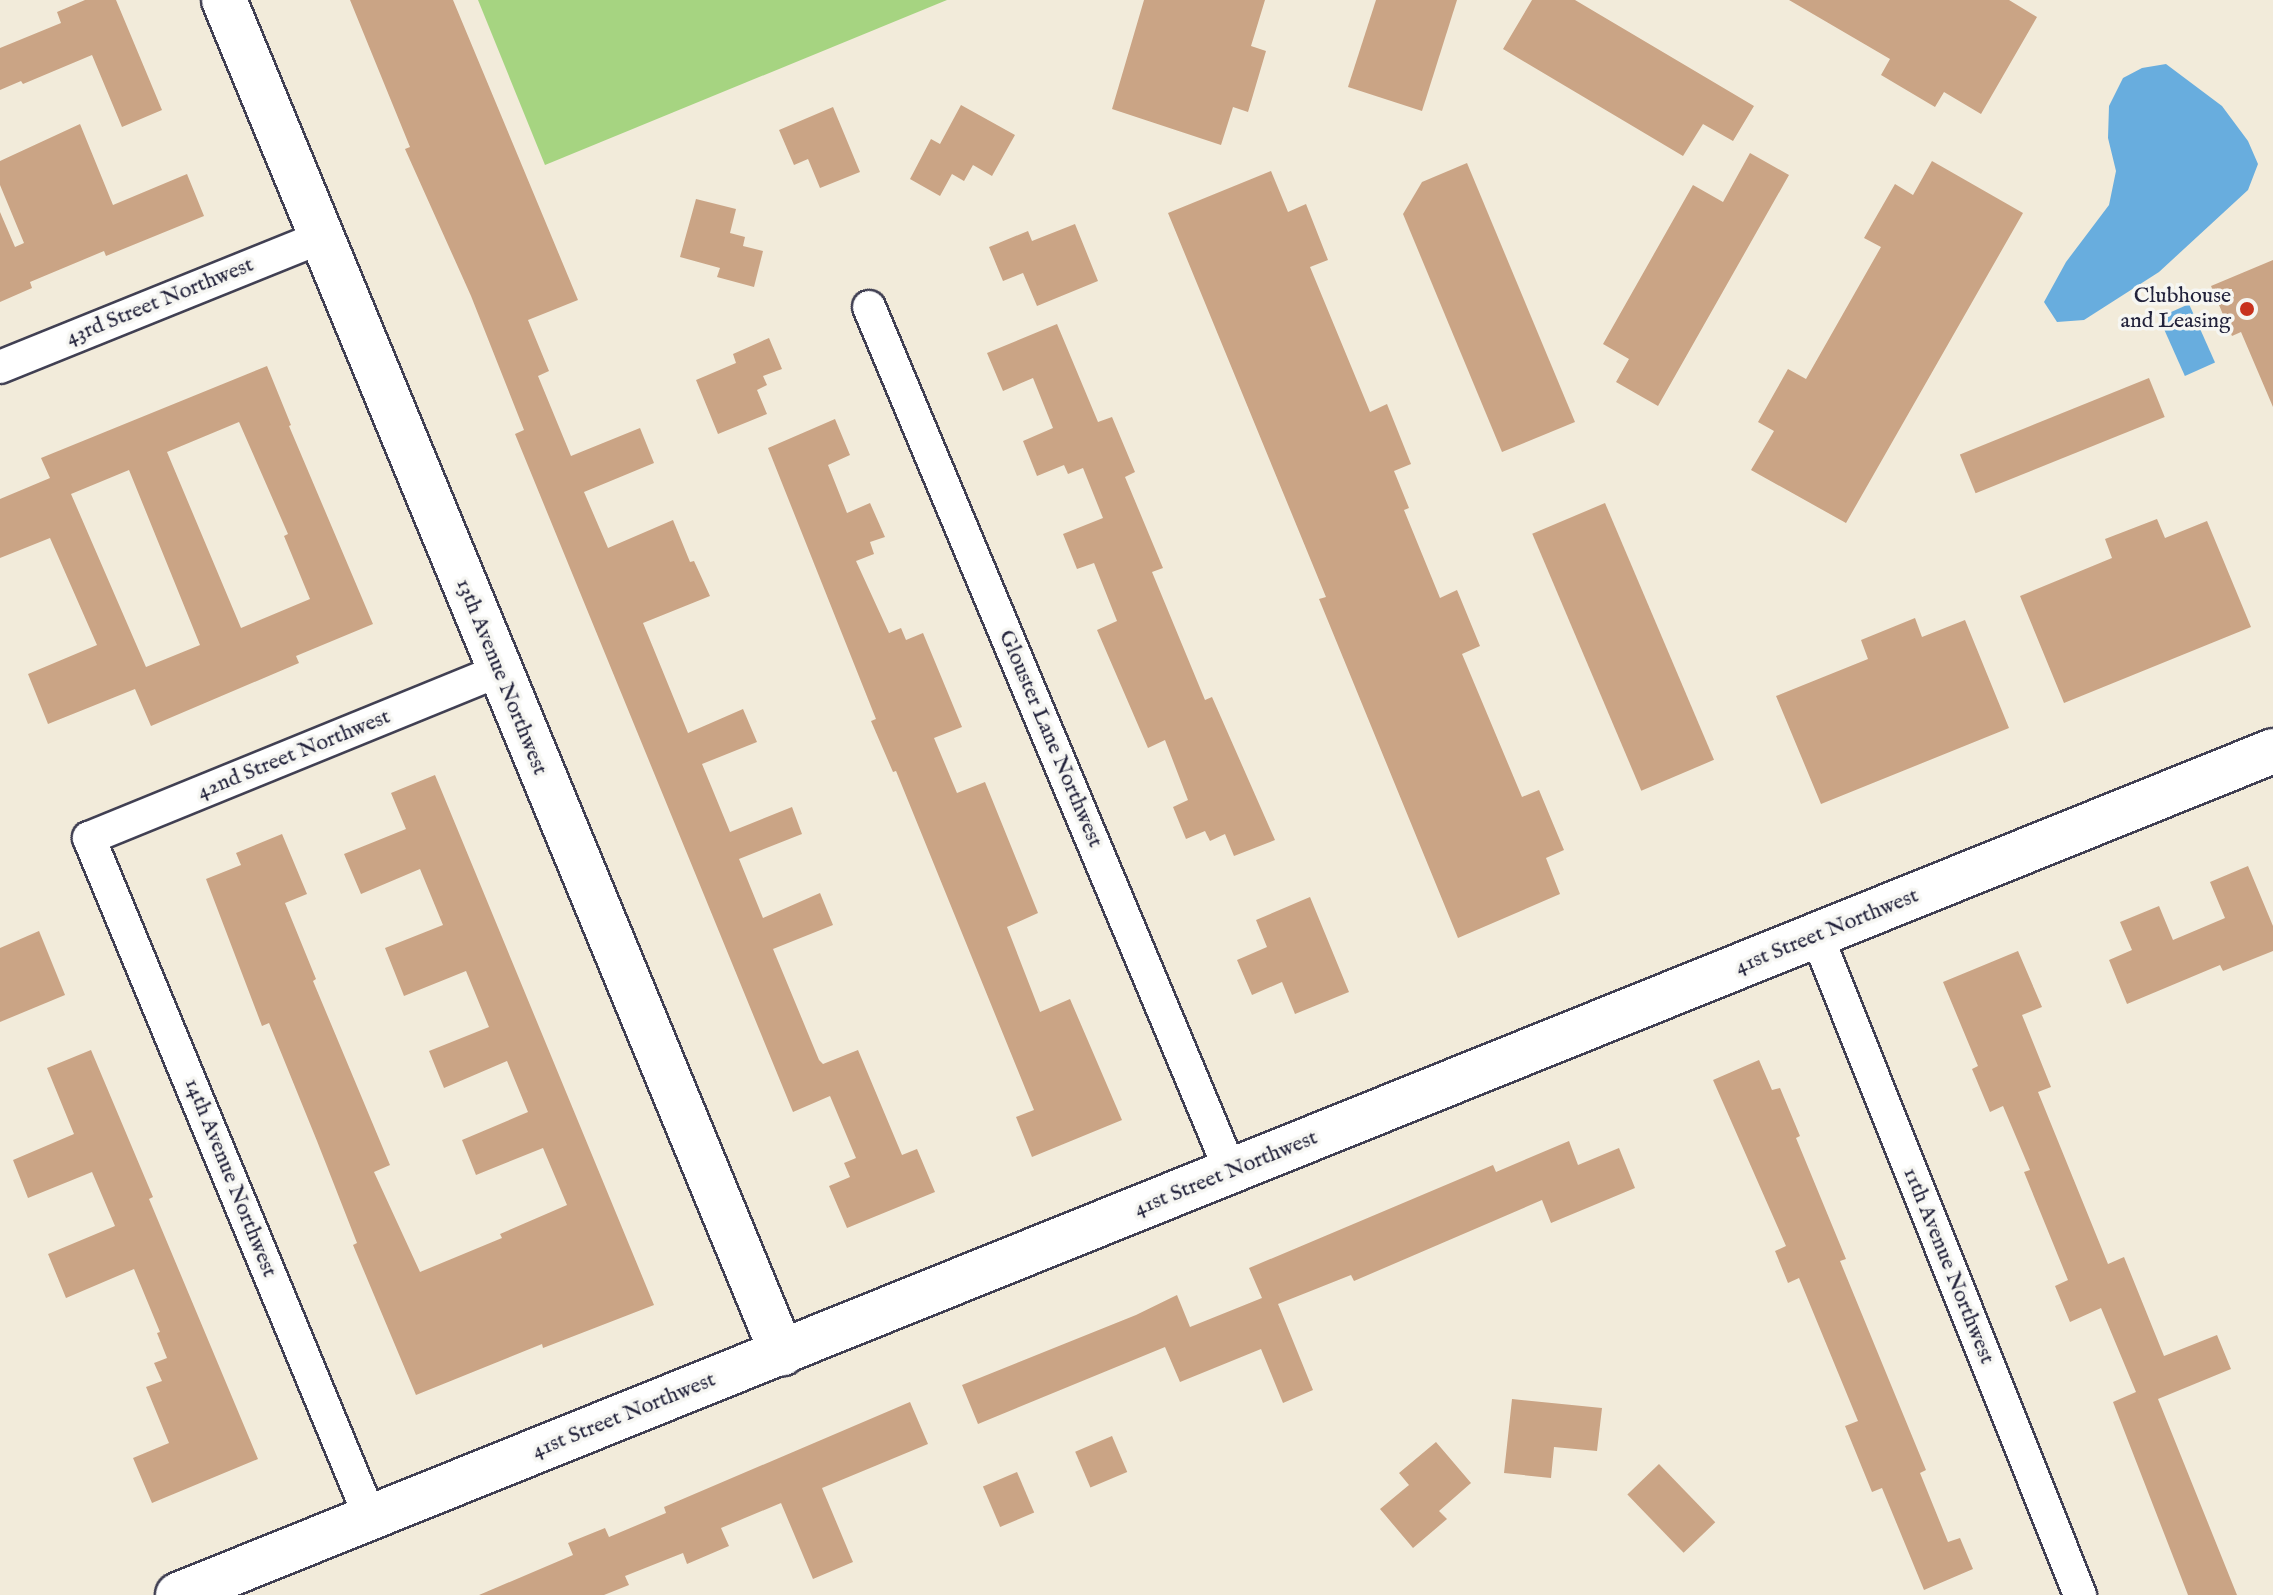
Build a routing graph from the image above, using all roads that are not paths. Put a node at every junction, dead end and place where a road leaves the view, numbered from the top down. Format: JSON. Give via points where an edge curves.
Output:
{"nodes":[{"id":1,"x":224,"y":0,"type":"edge"},
{"id":2,"x":321,"y":237,"type":"junction"},
{"id":3,"x":869,"y":307,"type":"dead end"},
{"id":4,"x":0,"y":367,"type":"edge"},
{"id":5,"x":498,"y":671,"type":"junction"},
{"id":6,"x":2273,"y":751,"type":"edge"},
{"id":7,"x":89,"y":838,"type":"joint"},
{"id":8,"x":1817,"y":936,"type":"junction"},
{"id":9,"x":1231,"y":1172,"type":"junction"},
{"id":10,"x":782,"y":1353,"type":"junction"},
{"id":11,"x":370,"y":1517,"type":"junction"},
{"id":12,"x":178,"y":1595,"type":"edge"},
{"id":13,"x":2080,"y":1595,"type":"edge"}],
"edges":[{"from":1,"to":2,"type":"main road","name":"13th Avenue Northwest"},
{"from":2,"to":4,"type":"street","name":"43rd Street Northwest"},
{"from":2,"to":5,"type":"main road","name":"13th Avenue Northwest"},
{"from":3,"to":9,"type":"street","name":"Glouster Lane Northwest"},
{"from":5,"to":7,"type":"street","name":"42nd Street Northwest"},
{"from":5,"to":10,"type":"main road","name":"13th Avenue Northwest"},
{"from":6,"to":8,"type":"main road","name":"41st Street Northwest"},
{"from":7,"to":11,"type":"street","name":"14th Avenue Northwest"},
{"from":8,"to":9,"type":"main road","name":"41st Street Northwest"},
{"from":8,"to":13,"type":"street","name":"11th Avenue Northwest"},
{"from":9,"to":10,"type":"main road","name":"41st Street Northwest"},
{"from":10,"to":11,"type":"main road","name":"41st Street Northwest"},
{"from":11,"to":12,"type":"main road","name":"41st Street Northwest"}]}
